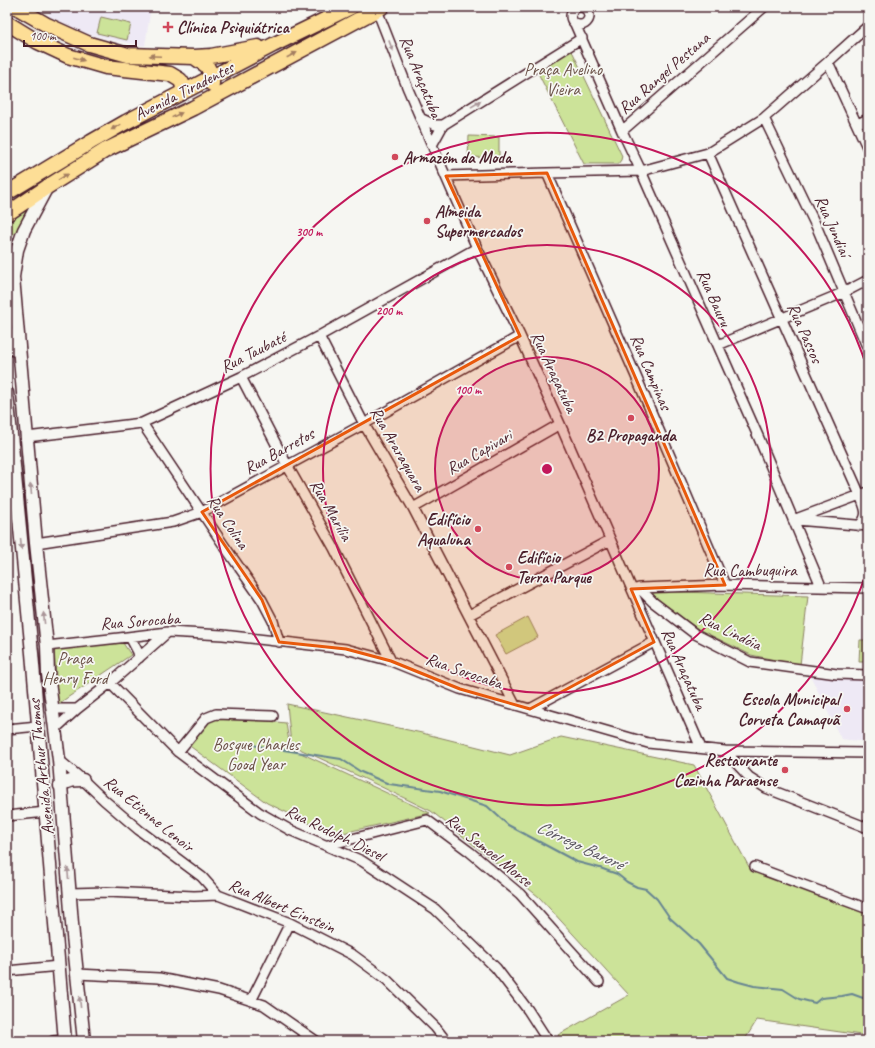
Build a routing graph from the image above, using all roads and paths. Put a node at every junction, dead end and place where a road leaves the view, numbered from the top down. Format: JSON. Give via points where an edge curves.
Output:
{"nodes":[{"id":1,"x":16,"y":7,"type":"edge"},
{"id":2,"x":351,"y":7,"type":"edge"},
{"id":3,"x":379,"y":8,"type":"edge"},
{"id":4,"x":761,"y":8,"type":"edge"},
{"id":5,"x":569,"y":11,"type":"edge"},
{"id":6,"x":7,"y":23,"type":"edge"},
{"id":7,"x":575,"y":24,"type":"junction"},
{"id":8,"x":868,"y":26,"type":"edge"},
{"id":9,"x":582,"y":38,"type":"junction"},
{"id":10,"x":273,"y":45,"type":"junction"},
{"id":11,"x":128,"y":55,"type":"junction"},
{"id":12,"x":194,"y":57,"type":"junction"},
{"id":13,"x":828,"y":62,"type":"junction"},
{"id":14,"x":125,"y":70,"type":"junction"},
{"id":15,"x":212,"y":76,"type":"junction"},
{"id":16,"x":181,"y":93,"type":"junction"},
{"id":17,"x":193,"y":108,"type":"junction"},
{"id":18,"x":420,"y":118,"type":"junction"},
{"id":19,"x":764,"y":118,"type":"junction"},
{"id":20,"x":868,"y":119,"type":"edge"},
{"id":21,"x":857,"y":124,"type":"junction"},
{"id":22,"x":443,"y":125,"type":"junction"},
{"id":23,"x":622,"y":131,"type":"junction"},
{"id":24,"x":432,"y":145,"type":"junction"},
{"id":25,"x":868,"y":149,"type":"edge"},
{"id":26,"x":708,"y":153,"type":"junction"},
{"id":27,"x":641,"y":172,"type":"junction"},
{"id":28,"x":547,"y":173,"type":"junction"},
{"id":29,"x":446,"y":176,"type":"junction"},
{"id":30,"x":47,"y":187,"type":"junction"},
{"id":31,"x":7,"y":193,"type":"edge"},
{"id":32,"x":7,"y":214,"type":"edge"},
{"id":33,"x":24,"y":230,"type":"junction"},
{"id":34,"x":7,"y":248,"type":"edge"},
{"id":35,"x":477,"y":248,"type":"junction"},
{"id":36,"x":868,"y":280,"type":"edge"},
{"id":37,"x":845,"y":292,"type":"junction"},
{"id":38,"x":781,"y":318,"type":"junction"},
{"id":39,"x":7,"y":333,"type":"edge"},
{"id":40,"x":319,"y":336,"type":"junction"},
{"id":41,"x":520,"y":336,"type":"junction"},
{"id":42,"x":718,"y":345,"type":"junction"},
{"id":43,"x":868,"y":349,"type":"edge"},
{"id":44,"x":21,"y":369,"type":"junction"},
{"id":45,"x":242,"y":377,"type":"junction"},
{"id":46,"x":7,"y":394,"type":"edge"},
{"id":47,"x":25,"y":410,"type":"junction"},
{"id":48,"x":8,"y":412,"type":"edge"},
{"id":49,"x":142,"y":423,"type":"junction"},
{"id":50,"x":364,"y":424,"type":"junction"},
{"id":51,"x":560,"y":424,"type":"junction"},
{"id":52,"x":27,"y":437,"type":"junction"},
{"id":53,"x":287,"y":466,"type":"junction"},
{"id":54,"x":864,"y":493,"type":"edge"},
{"id":55,"x":414,"y":508,"type":"junction"},
{"id":56,"x":202,"y":512,"type":"junction"},
{"id":57,"x":793,"y":520,"type":"junction"},
{"id":58,"x":864,"y":526,"type":"edge"},
{"id":59,"x":610,"y":540,"type":"junction"},
{"id":60,"x":36,"y":543,"type":"junction"},
{"id":61,"x":725,"y":585,"type":"junction"},
{"id":62,"x":821,"y":586,"type":"junction"},
{"id":63,"x":868,"y":588,"type":"edge"},
{"id":64,"x":635,"y":589,"type":"junction"},
{"id":65,"x":469,"y":614,"type":"junction"},
{"id":66,"x":168,"y":632,"type":"junction"},
{"id":67,"x":130,"y":637,"type":"junction"},
{"id":68,"x":279,"y":642,"type":"junction"},
{"id":69,"x":654,"y":642,"type":"junction"},
{"id":70,"x":47,"y":646,"type":"junction"},
{"id":71,"x":139,"y":658,"type":"junction"},
{"id":72,"x":391,"y":661,"type":"junction"},
{"id":73,"x":48,"y":674,"type":"junction"},
{"id":74,"x":33,"y":675,"type":"junction"},
{"id":75,"x":868,"y":675,"type":"edge"},
{"id":76,"x":110,"y":683,"type":"junction"},
{"id":77,"x":515,"y":705,"type":"junction"},
{"id":78,"x":53,"y":708,"type":"junction"},
{"id":79,"x":77,"y":709,"type":"junction"},
{"id":80,"x":530,"y":709,"type":"junction"},
{"id":81,"x":273,"y":716,"type":"dead end"},
{"id":82,"x":38,"y":726,"type":"junction"},
{"id":83,"x":7,"y":729,"type":"edge"},
{"id":84,"x":55,"y":729,"type":"junction"},
{"id":85,"x":40,"y":745,"type":"junction"},
{"id":86,"x":701,"y":748,"type":"junction"},
{"id":87,"x":725,"y":751,"type":"junction"},
{"id":88,"x":178,"y":752,"type":"junction"},
{"id":89,"x":868,"y":753,"type":"edge"},
{"id":90,"x":59,"y":760,"type":"junction"},
{"id":91,"x":83,"y":780,"type":"junction"},
{"id":92,"x":60,"y":786,"type":"junction"},
{"id":93,"x":46,"y":812,"type":"junction"},
{"id":94,"x":7,"y":816,"type":"edge"},
{"id":95,"x":868,"y":828,"type":"edge"},
{"id":96,"x":328,"y":845,"type":"junction"},
{"id":97,"x":755,"y":867,"type":"dead end"},
{"id":98,"x":70,"y":893,"type":"junction"},
{"id":99,"x":218,"y":895,"type":"junction"},
{"id":100,"x":868,"y":909,"type":"edge"},
{"id":101,"x":290,"y":923,"type":"junction"},
{"id":102,"x":73,"y":936,"type":"junction"},
{"id":103,"x":56,"y":939,"type":"junction"},
{"id":104,"x":59,"y":966,"type":"junction"},
{"id":105,"x":7,"y":971,"type":"edge"},
{"id":106,"x":77,"y":974,"type":"junction"},
{"id":107,"x":599,"y":982,"type":"dead end"},
{"id":108,"x":251,"y":1001,"type":"junction"},
{"id":109,"x":65,"y":1040,"type":"edge"},
{"id":110,"x":546,"y":1040,"type":"edge"},
{"id":111,"x":53,"y":1041,"type":"edge"},
{"id":112,"x":84,"y":1041,"type":"edge"},
{"id":113,"x":316,"y":1041,"type":"edge"},
{"id":114,"x":446,"y":1041,"type":"edge"}],
"edges":[{"from":1,"to":11,"type":"main road","via":[[47,25],[89,44]]},
{"from":2,"to":10,"type":"main road","name":"Avenida Tiradentes"},
{"from":17,"to":3,"type":"main road","name":"Avenida Tiradentes","one_way":true},
{"from":3,"to":18,"type":"street","name":"Rua Araçatuba","one_way":true},
{"from":4,"to":23,"type":"street","name":"Rua Rangel Pestana"},
{"from":5,"to":7,"type":"street"},
{"from":5,"to":7,"type":"street","via":[[583,8],[587,12],[586,22]]},
{"from":6,"to":14,"type":"main road","one_way":true,"via":[[68,56]]},
{"from":7,"to":9,"type":"street","name":"Rua Bauru"},
{"from":8,"to":13,"type":"street"},
{"from":22,"to":9,"type":"street","one_way":true},
{"from":9,"to":23,"type":"street","name":"Rua Bauru"},
{"from":10,"to":12,"type":"main road"},
{"from":10,"to":15,"type":"main road","name":"Avenida Tiradentes"},
{"from":12,"to":11,"type":"main road","one_way":true},
{"from":11,"to":14,"type":"main road"},
{"from":12,"to":15,"type":"main road","via":[[207,66]]},
{"from":13,"to":19,"type":"street"},
{"from":13,"to":21,"type":"street"},
{"from":14,"to":16,"type":"main road","via":[[170,74],[182,83]]},
{"from":15,"to":16,"type":"main road","name":"Avenida Tiradentes"},
{"from":15,"to":17,"type":"main road","via":[[212,85]]},
{"from":16,"to":31,"type":"main road","name":"Avenida Tiradentes","one_way":true,"via":[[91,142]]},
{"from":30,"to":17,"type":"main road","name":"Avenida Tiradentes","one_way":true,"via":[[106,150]]},
{"from":18,"to":22,"type":"street","via":[[435,125]]},
{"from":18,"to":24,"type":"street","name":"Rua Araçatuba"},
{"from":19,"to":26,"type":"street"},
{"from":19,"to":37,"type":"street","name":"Rua Jundiaí"},
{"from":20,"to":21,"type":"street"},
{"from":21,"to":25,"type":"street"},
{"from":22,"to":24,"type":"street"},
{"from":23,"to":27,"type":"street","name":"Rua Bauru"},
{"from":24,"to":29,"type":"street","name":"Rua Araçatuba"},
{"from":26,"to":27,"type":"street"},
{"from":26,"to":38,"type":"street","name":"Rua Passos"},
{"from":27,"to":28,"type":"street"},
{"from":27,"to":42,"type":"street","name":"Rua Bauru"},
{"from":28,"to":29,"type":"street"},
{"from":28,"to":61,"type":"street","name":"Rua Campinas"},
{"from":29,"to":35,"type":"street","name":"Rua Araçatuba"},
{"from":30,"to":32,"type":"main road","name":"Avenida Tiradentes"},
{"from":30,"to":33,"type":"main road","name":"Avenida Arthur Thomas"},
{"from":33,"to":34,"type":"main road","via":[[14,244]]},
{"from":33,"to":44,"type":"main road","name":"Avenida Arthur Thomas","via":[[17,250],[13,277]]},
{"from":35,"to":40,"type":"street","name":"Rua Taubaté"},
{"from":35,"to":41,"type":"street","name":"Rua Araçatuba"},
{"from":36,"to":37,"type":"street"},
{"from":37,"to":38,"type":"street"},
{"from":37,"to":43,"type":"street","name":"Rua Jundiaí"},
{"from":38,"to":42,"type":"street"},
{"from":38,"to":54,"type":"street","name":"Rua Passos"},
{"from":39,"to":44,"type":"main road","via":[[11,336]]},
{"from":40,"to":45,"type":"street","name":"Rua Taubaté"},
{"from":40,"to":50,"type":"street","name":"Rua Araraquara"},
{"from":41,"to":50,"type":"street","name":"Rua Barretos"},
{"from":41,"to":51,"type":"street","name":"Rua Araçatuba"},
{"from":42,"to":57,"type":"street","name":"Rua Bauru"},
{"from":44,"to":47,"type":"main road","name":"Avenida Arthur Thomas"},
{"from":45,"to":49,"type":"street","name":"Rua Taubaté"},
{"from":45,"to":53,"type":"street","name":"Rua Marília"},
{"from":46,"to":48,"type":"main road","name":"Avenida Arthur Thomas"},
{"from":47,"to":48,"type":"main road"},
{"from":47,"to":52,"type":"main road","name":"Avenida Arthur Thomas"},
{"from":48,"to":74,"type":"main road","name":"Avenida Arthur Thomas","one_way":true},
{"from":49,"to":52,"type":"street","name":"Rua Taubaté"},
{"from":49,"to":56,"type":"street","name":"Rua Colina"},
{"from":50,"to":53,"type":"street","name":"Rua Barretos"},
{"from":50,"to":55,"type":"street","name":"Rua Araraquara"},
{"from":51,"to":55,"type":"street","name":"Rua Capivari"},
{"from":51,"to":59,"type":"street","name":"Rua Araçatuba"},
{"from":60,"to":52,"type":"main road","name":"Avenida Arthur Thomas","one_way":true},
{"from":53,"to":56,"type":"street","name":"Rua Barretos"},
{"from":53,"to":72,"type":"street","name":"Rua Marília","via":[[334,548]]},
{"from":54,"to":57,"type":"street"},
{"from":54,"to":58,"type":"street","name":"Rua Passos"},
{"from":55,"to":65,"type":"street","name":"Rua Araraquara"},
{"from":56,"to":60,"type":"street","name":"Rua Barretos","via":[[172,522]]},
{"from":56,"to":68,"type":"street","name":"Rua Colina","via":[[262,600],[274,621]]},
{"from":57,"to":58,"type":"street"},
{"from":57,"to":62,"type":"street","name":"Rua Bauru"},
{"from":59,"to":64,"type":"street","name":"Rua Araçatuba"},
{"from":59,"to":65,"type":"street"},
{"from":70,"to":60,"type":"main road","name":"Avenida Arthur Thomas","one_way":true},
{"from":61,"to":62,"type":"street","name":"Rua Cambuquira"},
{"from":61,"to":64,"type":"street","name":"Rua Cambuquira"},
{"from":62,"to":63,"type":"street","name":"Rua Cambuquira"},
{"from":64,"to":69,"type":"street","name":"Rua Araçatuba"},
{"from":64,"to":75,"type":"street","name":"Rua Lindóia","via":[[695,634],[750,662],[837,674]]},
{"from":65,"to":77,"type":"street","name":"Rua Araraquara"},
{"from":66,"to":67,"type":"street","name":"Rua Sorocaba"},
{"from":66,"to":68,"type":"street","name":"Rua Sorocaba"},
{"from":66,"to":71,"type":"street"},
{"from":67,"to":70,"type":"street","name":"Rua Sorocaba"},
{"from":67,"to":71,"type":"street"},
{"from":68,"to":72,"type":"street","name":"Rua Sorocaba","via":[[346,649]]},
{"from":69,"to":80,"type":"street"},
{"from":69,"to":86,"type":"street","name":"Rua Araçatuba"},
{"from":70,"to":73,"type":"main road","name":"Avenida Arthur Thomas"},
{"from":71,"to":76,"type":"street"},
{"from":72,"to":77,"type":"street","name":"Rua Sorocaba","via":[[460,689]]},
{"from":73,"to":74,"type":"main road"},
{"from":73,"to":78,"type":"main road","name":"Avenida Arthur Thomas"},
{"from":74,"to":82,"type":"main road","name":"Avenida Arthur Thomas"},
{"from":76,"to":79,"type":"street"},
{"from":76,"to":88,"type":"street","name":"Rua Rudolph Diesel"},
{"from":77,"to":80,"type":"street","name":"Rua Sorocaba"},
{"from":78,"to":79,"type":"street"},
{"from":78,"to":84,"type":"main road","name":"Avenida Arthur Thomas"},
{"from":79,"to":84,"type":"street"},
{"from":80,"to":86,"type":"street","name":"Rua Sorocaba","via":[[648,743]]},
{"from":81,"to":88,"type":"street","via":[[216,714],[206,718]]},
{"from":82,"to":83,"type":"street"},
{"from":82,"to":85,"type":"main road","name":"Avenida Arthur Thomas"},
{"from":84,"to":90,"type":"main road","name":"Avenida Arthur Thomas"},
{"from":85,"to":90,"type":"main road"},
{"from":85,"to":93,"type":"main road","name":"Avenida Arthur Thomas"},
{"from":86,"to":87,"type":"street","name":"Rua Sorocaba"},
{"from":87,"to":89,"type":"street","name":"Rua Sorocaba"},
{"from":87,"to":95,"type":"street","via":[[749,777],[766,788]]},
{"from":88,"to":96,"type":"street","name":"Rua Rudolph Diesel","via":[[260,813],[290,830]]},
{"from":90,"to":91,"type":"street","name":"Rua Etienne Lenoir"},
{"from":90,"to":92,"type":"main road","name":"Avenida Arthur Thomas"},
{"from":91,"to":92,"type":"main road","via":[[68,781]]},
{"from":91,"to":99,"type":"street","name":"Rua Etienne Lenoir","via":[[139,830],[202,877]]},
{"from":98,"to":92,"type":"main road","name":"Avenida Arthur Thomas","one_way":true},
{"from":93,"to":94,"type":"street"},
{"from":93,"to":103,"type":"main road","name":"Avenida Arthur Thomas"},
{"from":96,"to":107,"type":"street","name":"Rua Samoel Morse","via":[[426,820],[470,852],[520,894]]},
{"from":96,"to":110,"type":"street","name":"Rua Rudolph Diesel","via":[[362,861],[435,909],[496,968],[528,1010]]},
{"from":97,"to":100,"type":"street"},
{"from":98,"to":99,"type":"street","name":"Rua Albert Einstein"},
{"from":98,"to":102,"type":"main road","name":"Avenida Arthur Thomas"},
{"from":99,"to":101,"type":"street","name":"Rua Albert Einstein"},
{"from":101,"to":108,"type":"street"},
{"from":101,"to":114,"type":"street","name":"Rua Albert Einstein","via":[[353,955],[387,980]]},
{"from":102,"to":103,"type":"main road"},
{"from":102,"to":106,"type":"main road","name":"Avenida Arthur Thomas"},
{"from":103,"to":104,"type":"main road","name":"Avenida Arthur Thomas"},
{"from":104,"to":105,"type":"street"},
{"from":104,"to":109,"type":"main road","name":"Avenida Arthur Thomas"},
{"from":106,"to":108,"type":"street","via":[[158,978],[219,990]]},
{"from":112,"to":106,"type":"main road","name":"Avenida Arthur Thomas","one_way":true},
{"from":108,"to":113,"type":"street","via":[[264,1005]]},
{"from":109,"to":111,"type":"street"}]}
